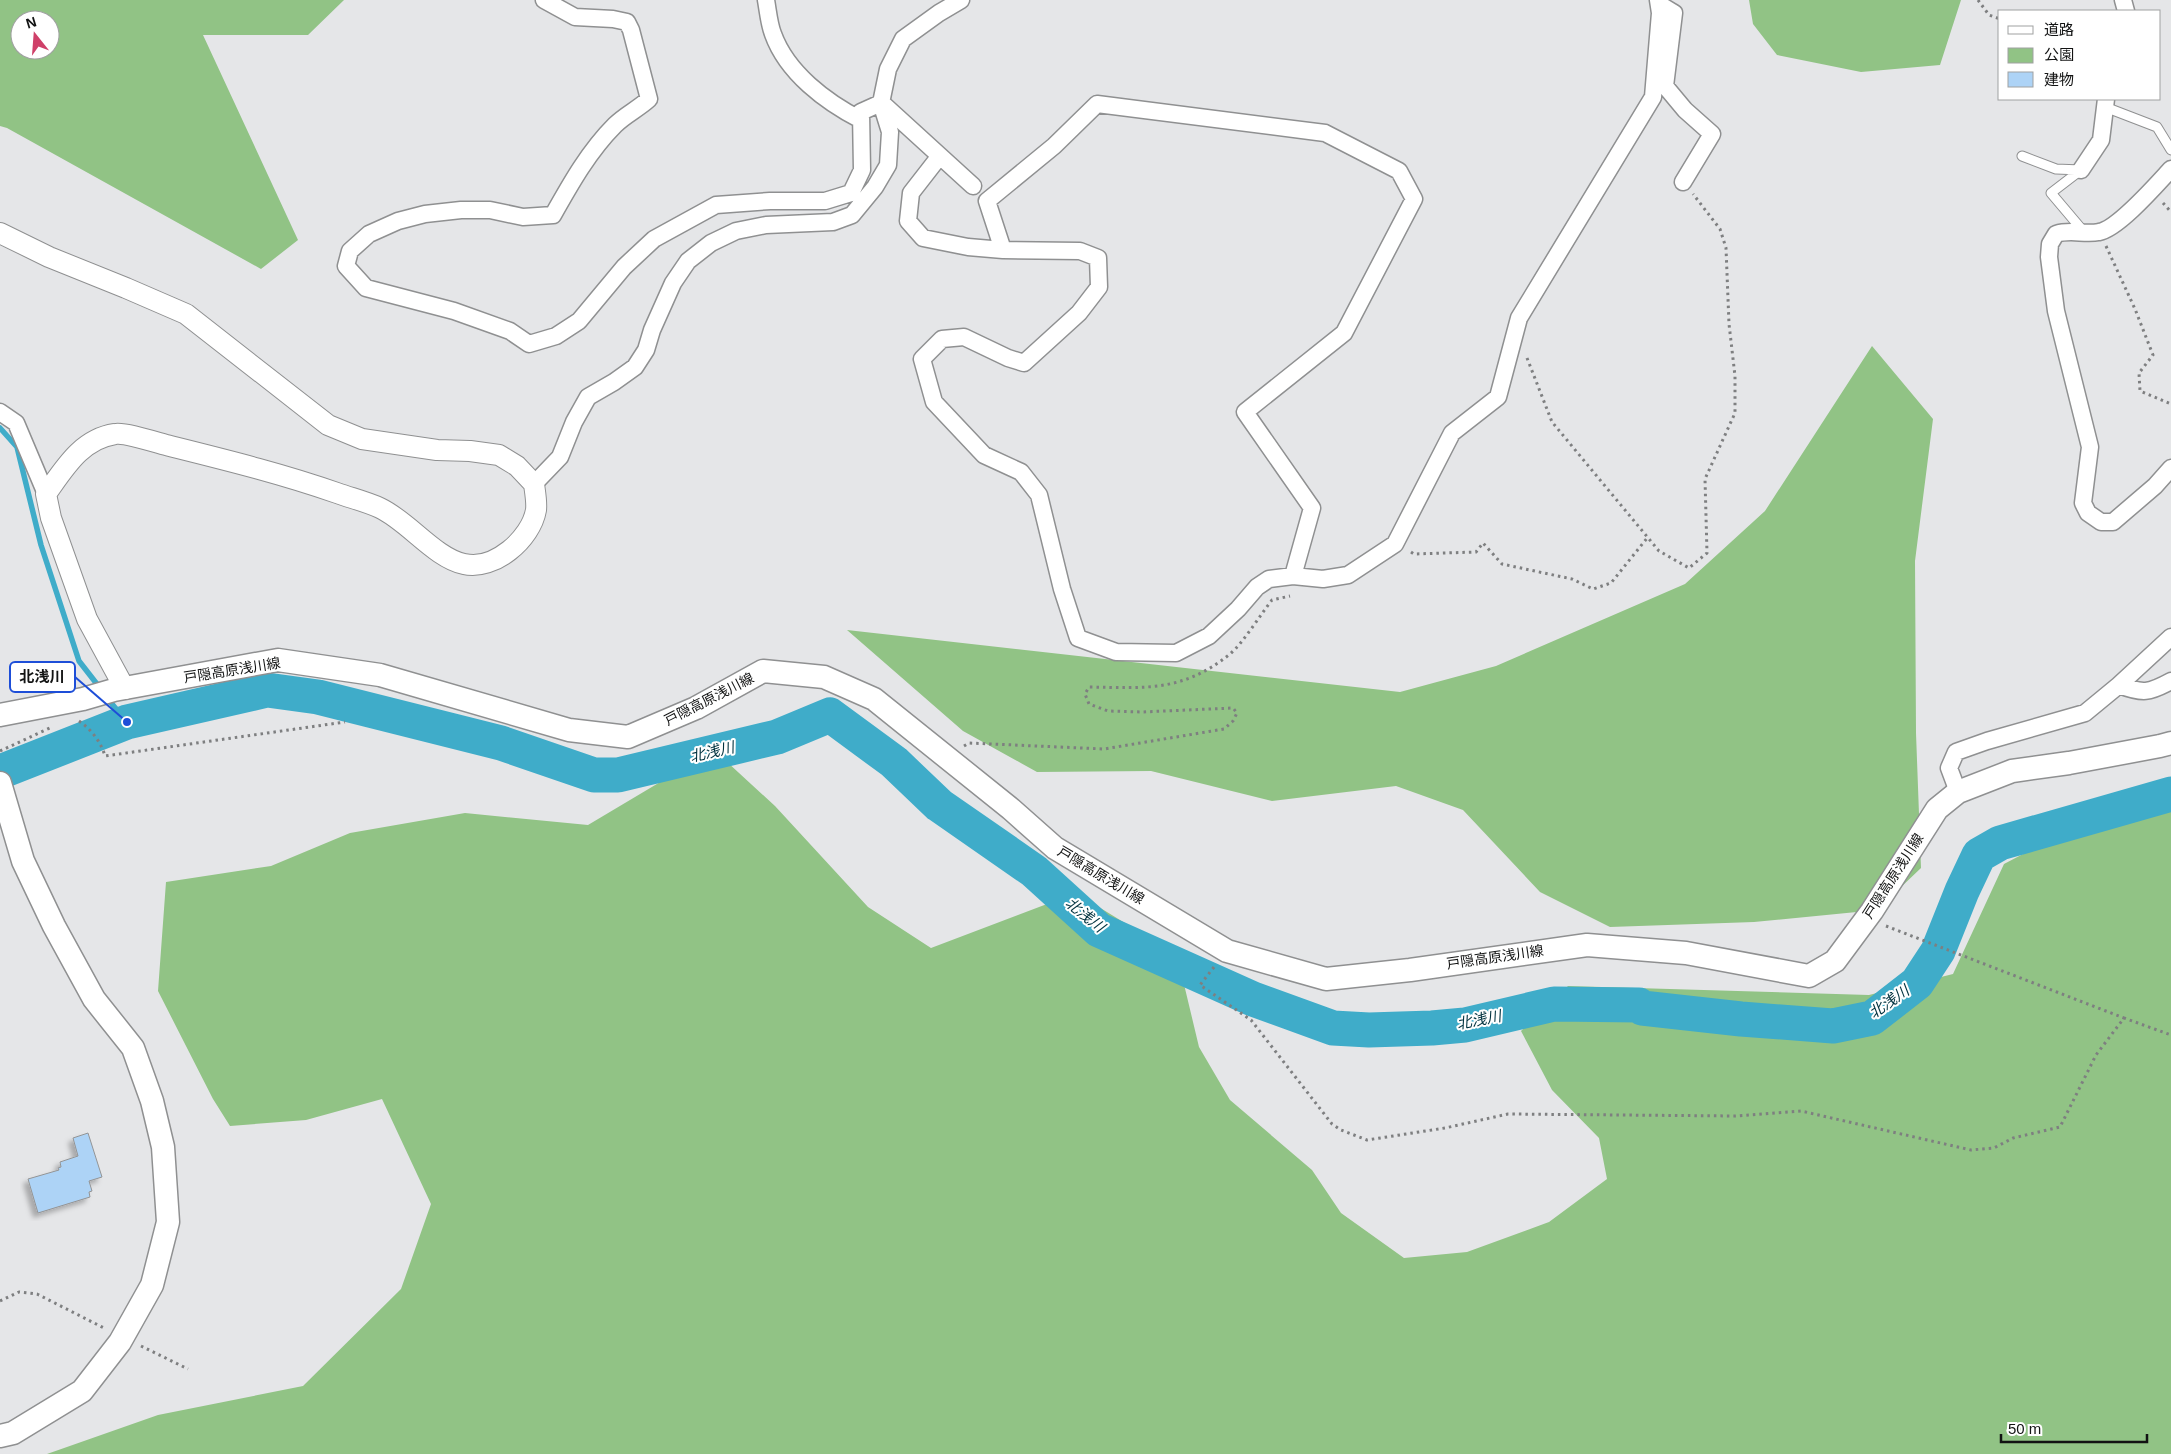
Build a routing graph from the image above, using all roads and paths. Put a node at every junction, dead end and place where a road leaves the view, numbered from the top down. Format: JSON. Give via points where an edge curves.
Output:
{"nodes":[{"id":1,"x":544,"y":0,"type":"edge"},
{"id":2,"x":766,"y":0,"type":"edge"},
{"id":3,"x":961,"y":0,"type":"edge"},
{"id":4,"x":1978,"y":0,"type":"edge"},
{"id":5,"x":1659,"y":2,"type":"edge"},
{"id":6,"x":1998,"y":18,"type":"edge"},
{"id":7,"x":881,"y":103,"type":"junction"},
{"id":8,"x":2106,"y":103,"type":"edge"},
{"id":9,"x":861,"y":120,"type":"junction"},
{"id":10,"x":2171,"y":150,"type":"edge"},
{"id":11,"x":939,"y":156,"type":"junction"},
{"id":12,"x":2022,"y":156,"type":"dead end"},
{"id":13,"x":2171,"y":169,"type":"edge"},
{"id":14,"x":2081,"y":170,"type":"junction"},
{"id":15,"x":1683,"y":182,"type":"joint"},
{"id":16,"x":973,"y":186,"type":"dead end"},
{"id":17,"x":2092,"y":232,"type":"junction"},
{"id":18,"x":0,"y":233,"type":"edge"},
{"id":19,"x":1003,"y":250,"type":"junction"},
{"id":20,"x":1527,"y":356,"type":"dead end"},
{"id":21,"x":2171,"y":404,"type":"edge"},
{"id":22,"x":0,"y":412,"type":"edge"},
{"id":23,"x":2171,"y":468,"type":"edge"},
{"id":24,"x":534,"y":484,"type":"junction"},
{"id":25,"x":46,"y":494,"type":"junction"},
{"id":26,"x":1648,"y":538,"type":"junction"},
{"id":27,"x":1397,"y":540,"type":"junction"},
{"id":28,"x":1293,"y":576,"type":"junction"},
{"id":29,"x":1297,"y":595,"type":"dead end"},
{"id":30,"x":2171,"y":637,"type":"edge"},
{"id":31,"x":2171,"y":681,"type":"edge"},
{"id":32,"x":2119,"y":685,"type":"junction"},
{"id":33,"x":119,"y":689,"type":"junction"},
{"id":34,"x":0,"y":715,"type":"edge"},
{"id":35,"x":345,"y":722,"type":"dead end"},
{"id":36,"x":87,"y":726,"type":"dead end"},
{"id":37,"x":2171,"y":742,"type":"edge"},
{"id":38,"x":946,"y":756,"type":"junction"},
{"id":39,"x":0,"y":783,"type":"edge"},
{"id":40,"x":1958,"y":792,"type":"junction"},
{"id":41,"x":1867,"y":919,"type":"junction"},
{"id":42,"x":1227,"y":951,"type":"junction"},
{"id":43,"x":2124,"y":1018,"type":"junction"},
{"id":44,"x":2171,"y":1035,"type":"edge"},
{"id":45,"x":0,"y":1301,"type":"edge"},
{"id":46,"x":122,"y":1337,"type":"junction"},
{"id":47,"x":188,"y":1369,"type":"dead end"},
{"id":48,"x":0,"y":1436,"type":"edge"}],
"edges":[{"from":1,"to":9,"type":"street","via":[[575,17],[627,22],[649,98],[616,123],[596,146],[553,215],[522,217],[490,210],[461,210],[398,221],[369,234],[350,251],[346,266],[366,288],[454,311],[510,331],[529,344],[556,336],[580,320],[624,267],[654,239],[716,205],[770,200],[825,200],[851,193],[862,170]]},
{"from":2,"to":9,"type":"street","via":[[773,34],[796,74],[842,110]]},
{"from":3,"to":7,"type":"street","via":[[903,40],[888,69]]},
{"from":4,"to":6,"type":"path","via":[[1989,15]]},
{"from":5,"to":15,"type":"street","via":[[1674,13],[1665,86],[1685,110],[1712,134]]},
{"from":5,"to":27,"type":"street","via":[[1652,97],[1519,318],[1498,397],[1452,433]]},
{"from":7,"to":9,"type":"street","via":[[861,112]]},
{"from":7,"to":11,"type":"street"},
{"from":7,"to":24,"type":"street","via":[[890,132],[888,165],[875,187],[852,214],[833,222],[766,225],[736,231],[710,243],[688,261],[673,283],[646,350],[634,367],[588,397],[560,457]]},
{"from":8,"to":10,"type":"lane","via":[[2157,127]]},
{"from":8,"to":14,"type":"street","via":[[2101,140]]},
{"from":11,"to":16,"type":"street"},
{"from":11,"to":19,"type":"street","via":[[911,193],[908,221],[923,238]]},
{"from":12,"to":14,"type":"lane","via":[[2056,169]]},
{"from":13,"to":17,"type":"street","via":[[2130,212]]},
{"from":14,"to":17,"type":"lane","via":[[2051,193]]},
{"from":15,"to":26,"type":"path","via":[[1720,228],[1726,248],[1735,413],[1705,479],[1707,554],[1689,568],[1659,551]]},
{"from":17,"to":21,"type":"path","via":[[2135,309],[2153,356],[2139,373],[2140,391]]},
{"from":17,"to":23,"type":"street","via":[[2056,234],[2050,244],[2049,257],[2056,311],[2090,448],[2082,503],[2088,513],[2101,522],[2113,522]]},
{"from":18,"to":24,"type":"street","via":[[186,314],[328,424],[362,439],[499,456],[517,466]]},
{"from":19,"to":28,"type":"street","via":[[1080,251],[1098,258],[1099,287],[1079,313],[1024,363],[964,337],[942,339],[922,359],[934,402],[984,456],[1020,472],[1039,495],[1062,589],[1078,638],[1116,652],[1176,653],[1209,636],[1269,579]]},
{"from":19,"to":28,"type":"street","via":[[987,201],[1054,146],[1096,104],[1325,133],[1400,171],[1414,199],[1344,333],[1245,412],[1312,508]]},
{"from":20,"to":26,"type":"path","via":[[1552,422]]},
{"from":22,"to":25,"type":"street","via":[[16,423]]},
{"from":24,"to":25,"type":"street","via":[[536,510],[524,538],[484,565],[465,565],[449,559],[381,508],[204,454],[116,433],[95,440],[76,454]]},
{"from":25,"to":33,"type":"street","via":[[51,518],[87,619]]},
{"from":26,"to":27,"type":"path","via":[[1611,582],[1593,589],[1572,579],[1502,564],[1483,543],[1476,552],[1414,554]]},
{"from":27,"to":28,"type":"street","via":[[1348,575],[1323,580]]},
{"from":29,"to":38,"type":"path","via":[[1272,600],[1231,653],[1195,677],[1147,688],[1089,687],[1085,694],[1089,704],[1108,712],[1233,708],[1238,713],[1224,729],[1104,749],[969,743]]},
{"from":30,"to":32,"type":"street"},
{"from":31,"to":32,"type":"street","via":[[2150,692]]},
{"from":32,"to":40,"type":"street","via":[[2085,713],[1987,740],[1956,752],[1949,768]]},
{"from":33,"to":34,"type":"main road","name":"戸隠高原浅川線"},
{"from":33,"to":38,"type":"main road","name":"戸隠高原浅川線","via":[[278,660],[380,675],[569,730],[628,737],[696,708],[763,671],[824,677],[874,699]]},
{"from":35,"to":36,"type":"path","via":[[105,756],[103,747]]},
{"from":37,"to":40,"type":"main road","name":"戸隠高原浅川線","via":[[2078,762],[2012,771]]},
{"from":38,"to":42,"type":"main road","name":"戸隠高原浅川線","via":[[1055,848]]},
{"from":39,"to":46,"type":"main road","via":[[23,860],[54,926],[94,999],[133,1048],[152,1101],[163,1147],[168,1222],[152,1285]]},
{"from":40,"to":41,"type":"main road","name":"戸隠高原浅川線","via":[[1936,809]]},
{"from":41,"to":42,"type":"main road","name":"戸隠高原浅川線","via":[[1835,961],[1809,976],[1686,953],[1587,945],[1326,979]]},
{"from":41,"to":43,"type":"path"},
{"from":42,"to":43,"type":"path","via":[[1200,985],[1251,1020],[1332,1124],[1367,1140],[1508,1114],[1735,1116],[1800,1111],[1971,1150],[1994,1148],[2013,1138],[2060,1127],[2096,1055]]},
{"from":43,"to":44,"type":"path"},
{"from":45,"to":46,"type":"path","via":[[20,1292],[37,1294]]},
{"from":46,"to":47,"type":"path"},
{"from":46,"to":48,"type":"main road","via":[[82,1391],[13,1433]]}]}
